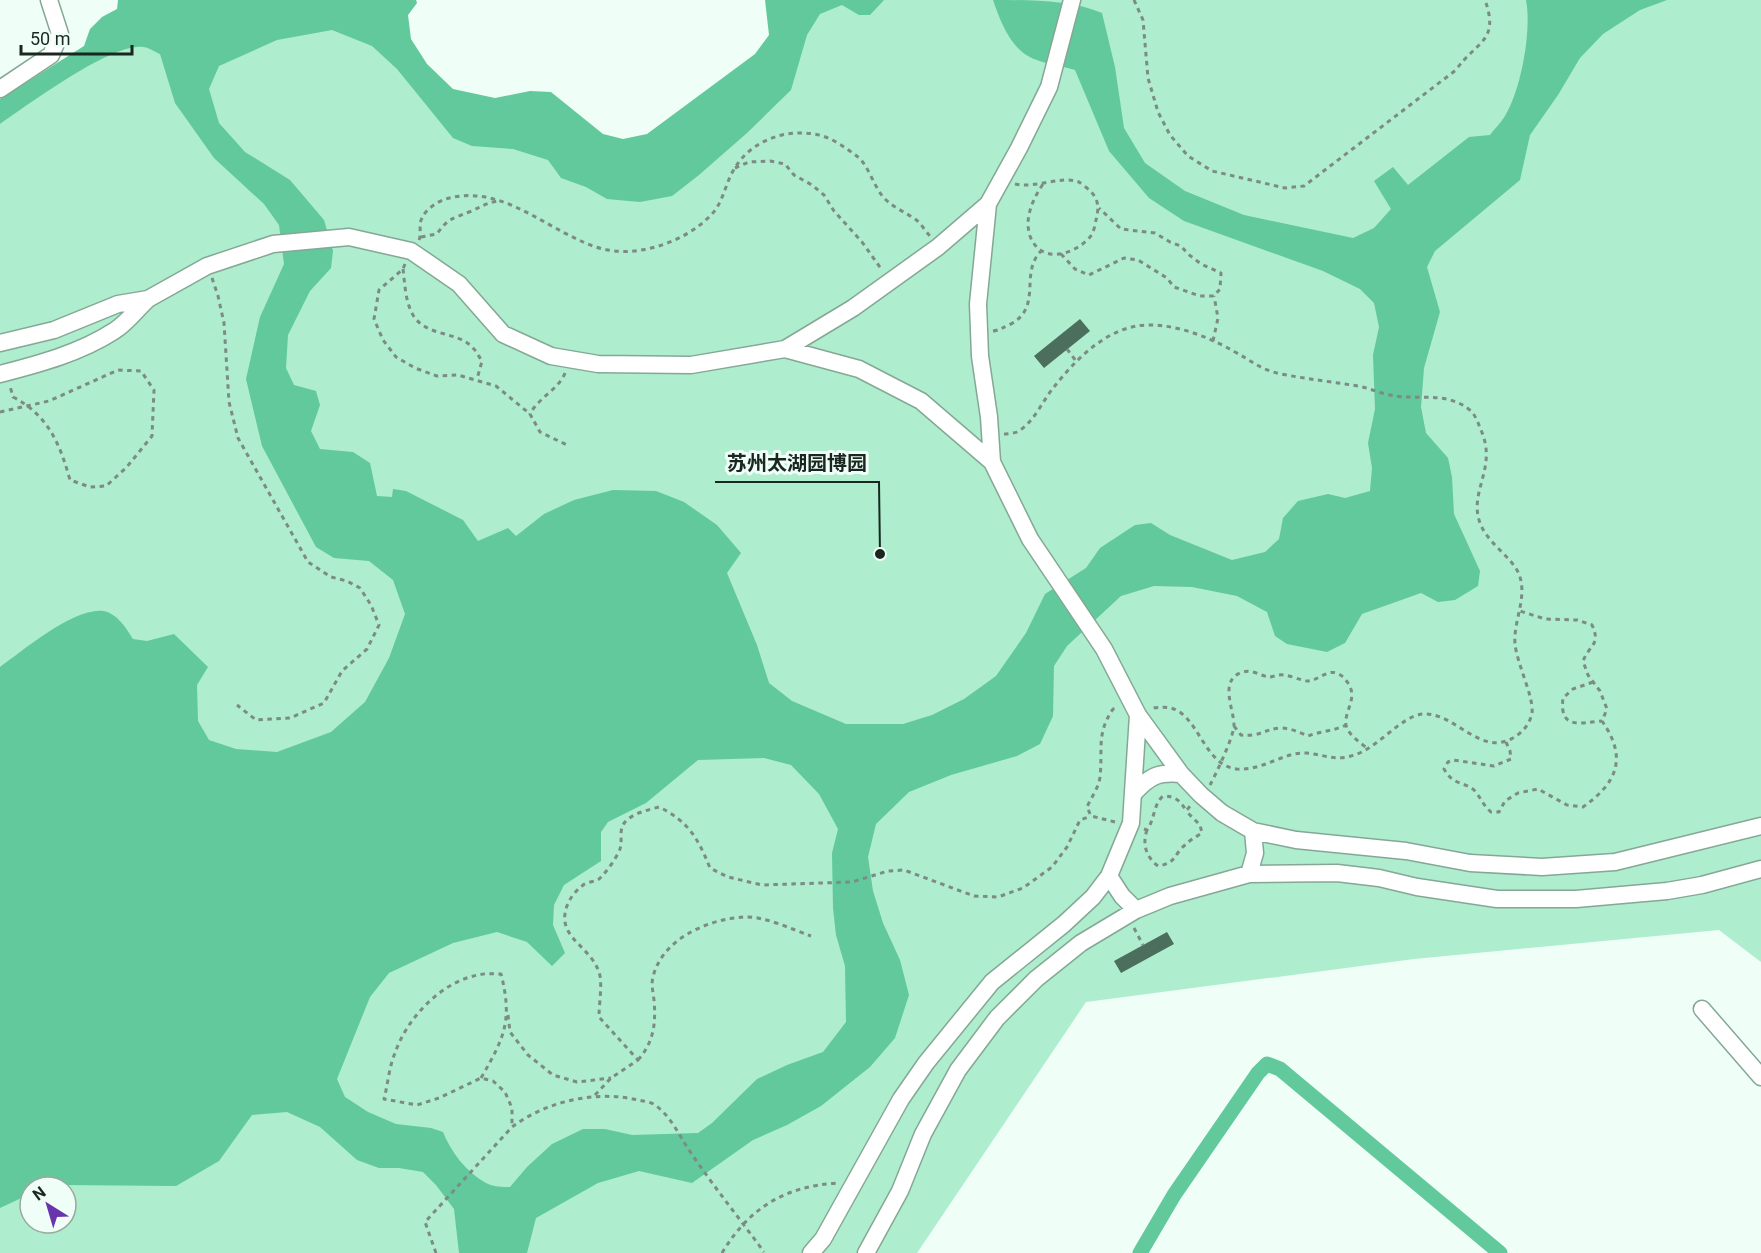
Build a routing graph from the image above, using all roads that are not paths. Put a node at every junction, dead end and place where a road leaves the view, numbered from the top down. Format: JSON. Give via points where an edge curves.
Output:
{"nodes":[{"id":1,"x":49,"y":0,"type":"edge"},
{"id":2,"x":1072,"y":0,"type":"edge"},
{"id":3,"x":0,"y":88,"type":"edge"},
{"id":4,"x":988,"y":204,"type":"junction"},
{"id":5,"x":148,"y":299,"type":"junction"},
{"id":6,"x":0,"y":343,"type":"edge"},
{"id":7,"x":785,"y":349,"type":"junction"},
{"id":8,"x":3,"y":373,"type":"edge"},
{"id":9,"x":992,"y":462,"type":"junction"},
{"id":10,"x":1136,"y":711,"type":"junction"},
{"id":11,"x":1181,"y":774,"type":"junction"},
{"id":12,"x":1135,"y":792,"type":"junction"},
{"id":13,"x":1761,"y":826,"type":"edge"},
{"id":14,"x":1253,"y":831,"type":"junction"},
{"id":15,"x":1761,"y":869,"type":"edge"},
{"id":16,"x":1249,"y":874,"type":"junction"},
{"id":17,"x":1109,"y":876,"type":"junction"},
{"id":18,"x":1136,"y":910,"type":"junction"},
{"id":19,"x":1702,"y":1010,"type":"dead end"},
{"id":20,"x":1761,"y":1077,"type":"edge"},
{"id":21,"x":811,"y":1253,"type":"edge"},
{"id":22,"x":866,"y":1253,"type":"edge"}],
"edges":[{"from":1,"to":3,"type":"street","via":[[60,34],[51,55]]},
{"from":2,"to":4,"type":"street","via":[[1049,87]]},
{"from":4,"to":7,"type":"street","via":[[890,282]]},
{"from":4,"to":9,"type":"street","via":[[978,304]]},
{"from":5,"to":6,"type":"street","via":[[118,304],[54,330]]},
{"from":5,"to":7,"type":"street","via":[[207,266],[273,244],[349,237],[416,244],[459,284],[503,334],[551,356],[598,364],[691,365]]},
{"from":5,"to":8,"type":"street","via":[[116,330],[82,348]]},
{"from":7,"to":9,"type":"street","via":[[859,369],[921,401]]},
{"from":9,"to":10,"type":"street","via":[[1030,539],[1104,649]]},
{"from":10,"to":11,"type":"street"},
{"from":10,"to":12,"type":"street"},
{"from":11,"to":12,"type":"street","via":[[1164,772],[1147,779]]},
{"from":11,"to":14,"type":"street","via":[[1222,813]]},
{"from":12,"to":17,"type":"street","via":[[1139,826]]},
{"from":13,"to":14,"type":"street","via":[[1615,862],[1542,867],[1470,863]]},
{"from":14,"to":16,"type":"street","via":[[1255,853]]},
{"from":15,"to":16,"type":"street","via":[[1667,891],[1576,899],[1497,899],[1337,873]]},
{"from":16,"to":18,"type":"street"},
{"from":17,"to":18,"type":"street"},
{"from":17,"to":21,"type":"street","via":[[1065,924],[992,982],[926,1063],[901,1099],[823,1239]]},
{"from":18,"to":22,"type":"street","via":[[1081,943],[1036,979],[997,1018],[957,1070]]},
{"from":19,"to":20,"type":"street"}]}
